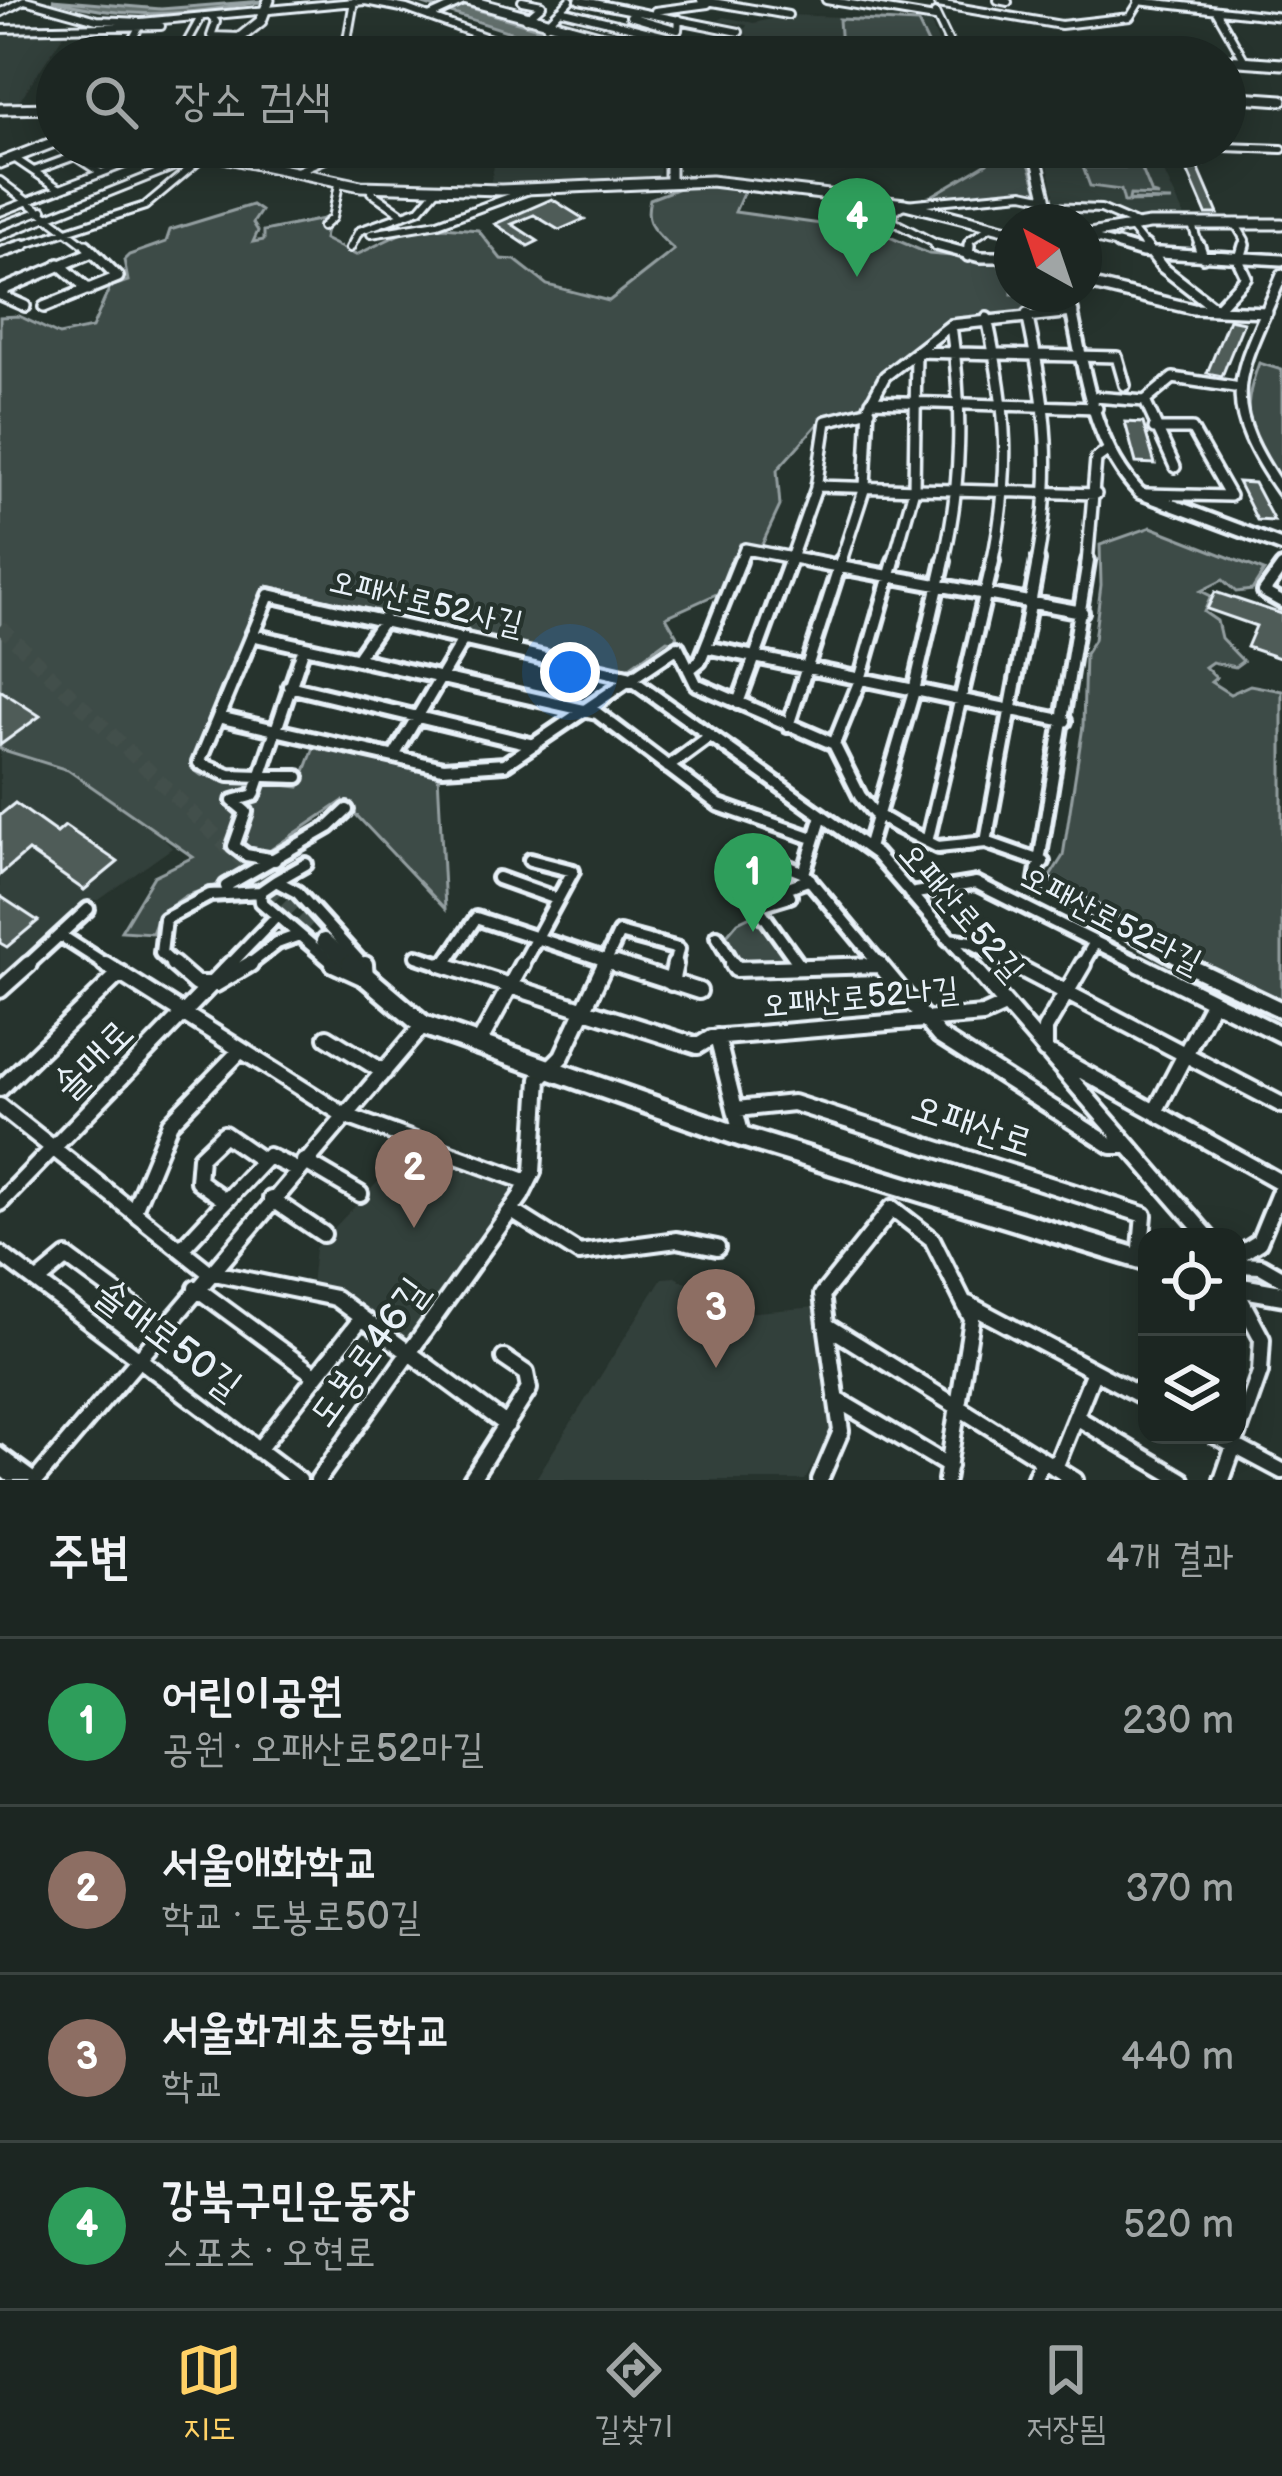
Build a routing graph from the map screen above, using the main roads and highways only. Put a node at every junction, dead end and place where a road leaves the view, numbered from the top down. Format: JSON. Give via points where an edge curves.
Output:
{"nodes":[{"id":1,"x":0,"y":1460,"type":"edge"},
{"id":2,"x":25,"y":1480,"type":"edge"}],
"edges":[{"from":1,"to":2,"type":"main road"}]}
